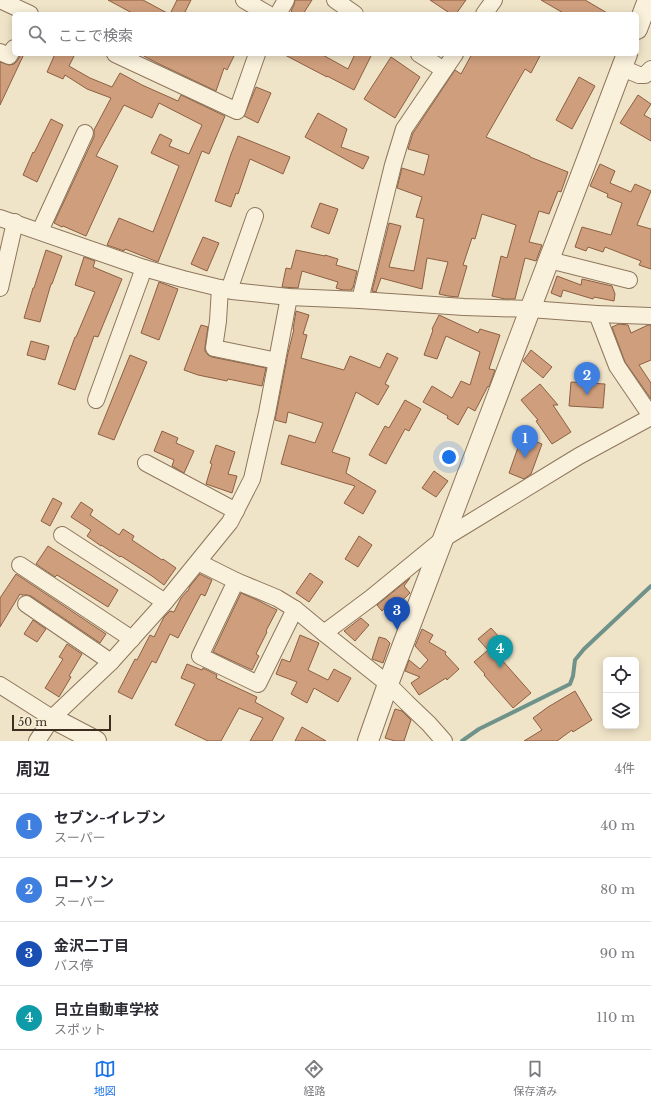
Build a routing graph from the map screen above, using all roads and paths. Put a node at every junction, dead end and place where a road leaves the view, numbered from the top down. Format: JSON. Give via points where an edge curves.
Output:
{"nodes":[{"id":1,"x":0,"y":0,"type":"edge"},
{"id":2,"x":244,"y":0,"type":"edge"},
{"id":3,"x":335,"y":0,"type":"edge"},
{"id":4,"x":494,"y":0,"type":"edge"},
{"id":5,"x":648,"y":0,"type":"edge"},
{"id":6,"x":278,"y":11,"type":"edge"},
{"id":7,"x":26,"y":12,"type":"edge"},
{"id":8,"x":352,"y":12,"type":"edge"},
{"id":9,"x":485,"y":12,"type":"edge"},
{"id":10,"x":639,"y":24,"type":"edge"},
{"id":11,"x":12,"y":51,"type":"edge"},
{"id":12,"x":0,"y":52,"type":"edge"},
{"id":13,"x":119,"y":56,"type":"edge"},
{"id":14,"x":255,"y":56,"type":"edge"},
{"id":15,"x":422,"y":56,"type":"edge"},
{"id":16,"x":454,"y":56,"type":"edge"},
{"id":17,"x":625,"y":61,"type":"edge"},
{"id":18,"x":651,"y":69,"type":"edge"},
{"id":19,"x":444,"y":70,"type":"junction"},
{"id":20,"x":85,"y":133,"type":"dead end"},
{"id":21,"x":255,"y":216,"type":"dead end"},
{"id":22,"x":7,"y":220,"type":"edge"},
{"id":23,"x":40,"y":231,"type":"junction"},
{"id":24,"x":549,"y":260,"type":"junction"},
{"id":25,"x":144,"y":268,"type":"junction"},
{"id":26,"x":629,"y":280,"type":"dead end"},
{"id":27,"x":0,"y":288,"type":"edge"},
{"id":28,"x":225,"y":289,"type":"junction"},
{"id":29,"x":290,"y":297,"type":"junction"},
{"id":30,"x":360,"y":300,"type":"junction"},
{"id":31,"x":530,"y":309,"type":"junction"},
{"id":32,"x":597,"y":314,"type":"junction"},
{"id":33,"x":651,"y":316,"type":"edge"},
{"id":34,"x":277,"y":361,"type":"junction"},
{"id":35,"x":96,"y":400,"type":"dead end"},
{"id":36,"x":651,"y":416,"type":"edge"},
{"id":37,"x":146,"y":463,"type":"dead end"},
{"id":38,"x":236,"y":511,"type":"junction"},
{"id":39,"x":62,"y":535,"type":"dead end"},
{"id":40,"x":443,"y":539,"type":"junction"},
{"id":41,"x":198,"y":562,"type":"junction"},
{"id":42,"x":20,"y":565,"type":"dead end"},
{"id":43,"x":236,"y":581,"type":"junction"},
{"id":44,"x":165,"y":602,"type":"junction"},
{"id":45,"x":26,"y":604,"type":"dead end"},
{"id":46,"x":295,"y":609,"type":"junction"},
{"id":47,"x":324,"y":634,"type":"junction"},
{"id":48,"x":132,"y":639,"type":"junction"},
{"id":49,"x":111,"y":662,"type":"junction"},
{"id":50,"x":388,"y":684,"type":"junction"},
{"id":51,"x":0,"y":685,"type":"edge"},
{"id":52,"x":52,"y":718,"type":"junction"},
{"id":53,"x":37,"y":741,"type":"edge"},
{"id":54,"x":96,"y":741,"type":"edge"},
{"id":55,"x":368,"y":741,"type":"edge"},
{"id":56,"x":444,"y":741,"type":"edge"}],
"edges":[{"from":1,"to":7,"type":"street"},
{"from":2,"to":6,"type":"street"},
{"from":3,"to":8,"type":"street"},
{"from":4,"to":9,"type":"street"},
{"from":5,"to":10,"type":"street"},
{"from":11,"to":12,"type":"street","via":[[9,56]]},
{"from":13,"to":14,"type":"street","via":[[237,111]]},
{"from":15,"to":19,"type":"street"},
{"from":16,"to":19,"type":"street"},
{"from":17,"to":18,"type":"street","via":[[639,75],[645,75]]},
{"from":17,"to":24,"type":"street"},
{"from":19,"to":30,"type":"street","via":[[404,128]]},
{"from":20,"to":23,"type":"street"},
{"from":21,"to":28,"type":"street"},
{"from":22,"to":23,"type":"street"},
{"from":22,"to":27,"type":"street"},
{"from":23,"to":25,"type":"street"},
{"from":24,"to":26,"type":"street"},
{"from":24,"to":31,"type":"street"},
{"from":25,"to":28,"type":"street"},
{"from":25,"to":35,"type":"street"},
{"from":28,"to":29,"type":"street"},
{"from":28,"to":34,"type":"street","via":[[214,348]]},
{"from":29,"to":30,"type":"street"},
{"from":29,"to":34,"type":"street"},
{"from":30,"to":31,"type":"street"},
{"from":31,"to":32,"type":"street"},
{"from":31,"to":40,"type":"street"},
{"from":32,"to":33,"type":"street"},
{"from":32,"to":36,"type":"street","via":[[617,366]]},
{"from":34,"to":38,"type":"street","via":[[252,479]]},
{"from":36,"to":40,"type":"street","via":[[579,456]]},
{"from":37,"to":38,"type":"street"},
{"from":38,"to":41,"type":"street"},
{"from":39,"to":44,"type":"street"},
{"from":40,"to":47,"type":"street"},
{"from":40,"to":50,"type":"street"},
{"from":41,"to":43,"type":"street"},
{"from":41,"to":44,"type":"street"},
{"from":42,"to":48,"type":"street"},
{"from":43,"to":46,"type":"street","via":[[277,598]]},
{"from":43,"to":46,"type":"street","via":[[200,656],[258,684]]},
{"from":44,"to":48,"type":"street"},
{"from":45,"to":49,"type":"street"},
{"from":46,"to":47,"type":"street"},
{"from":47,"to":50,"type":"street"},
{"from":48,"to":49,"type":"street"},
{"from":49,"to":52,"type":"street"},
{"from":50,"to":55,"type":"street"},
{"from":50,"to":56,"type":"street"},
{"from":51,"to":52,"type":"street"},
{"from":52,"to":53,"type":"street"},
{"from":52,"to":54,"type":"street"}]}
